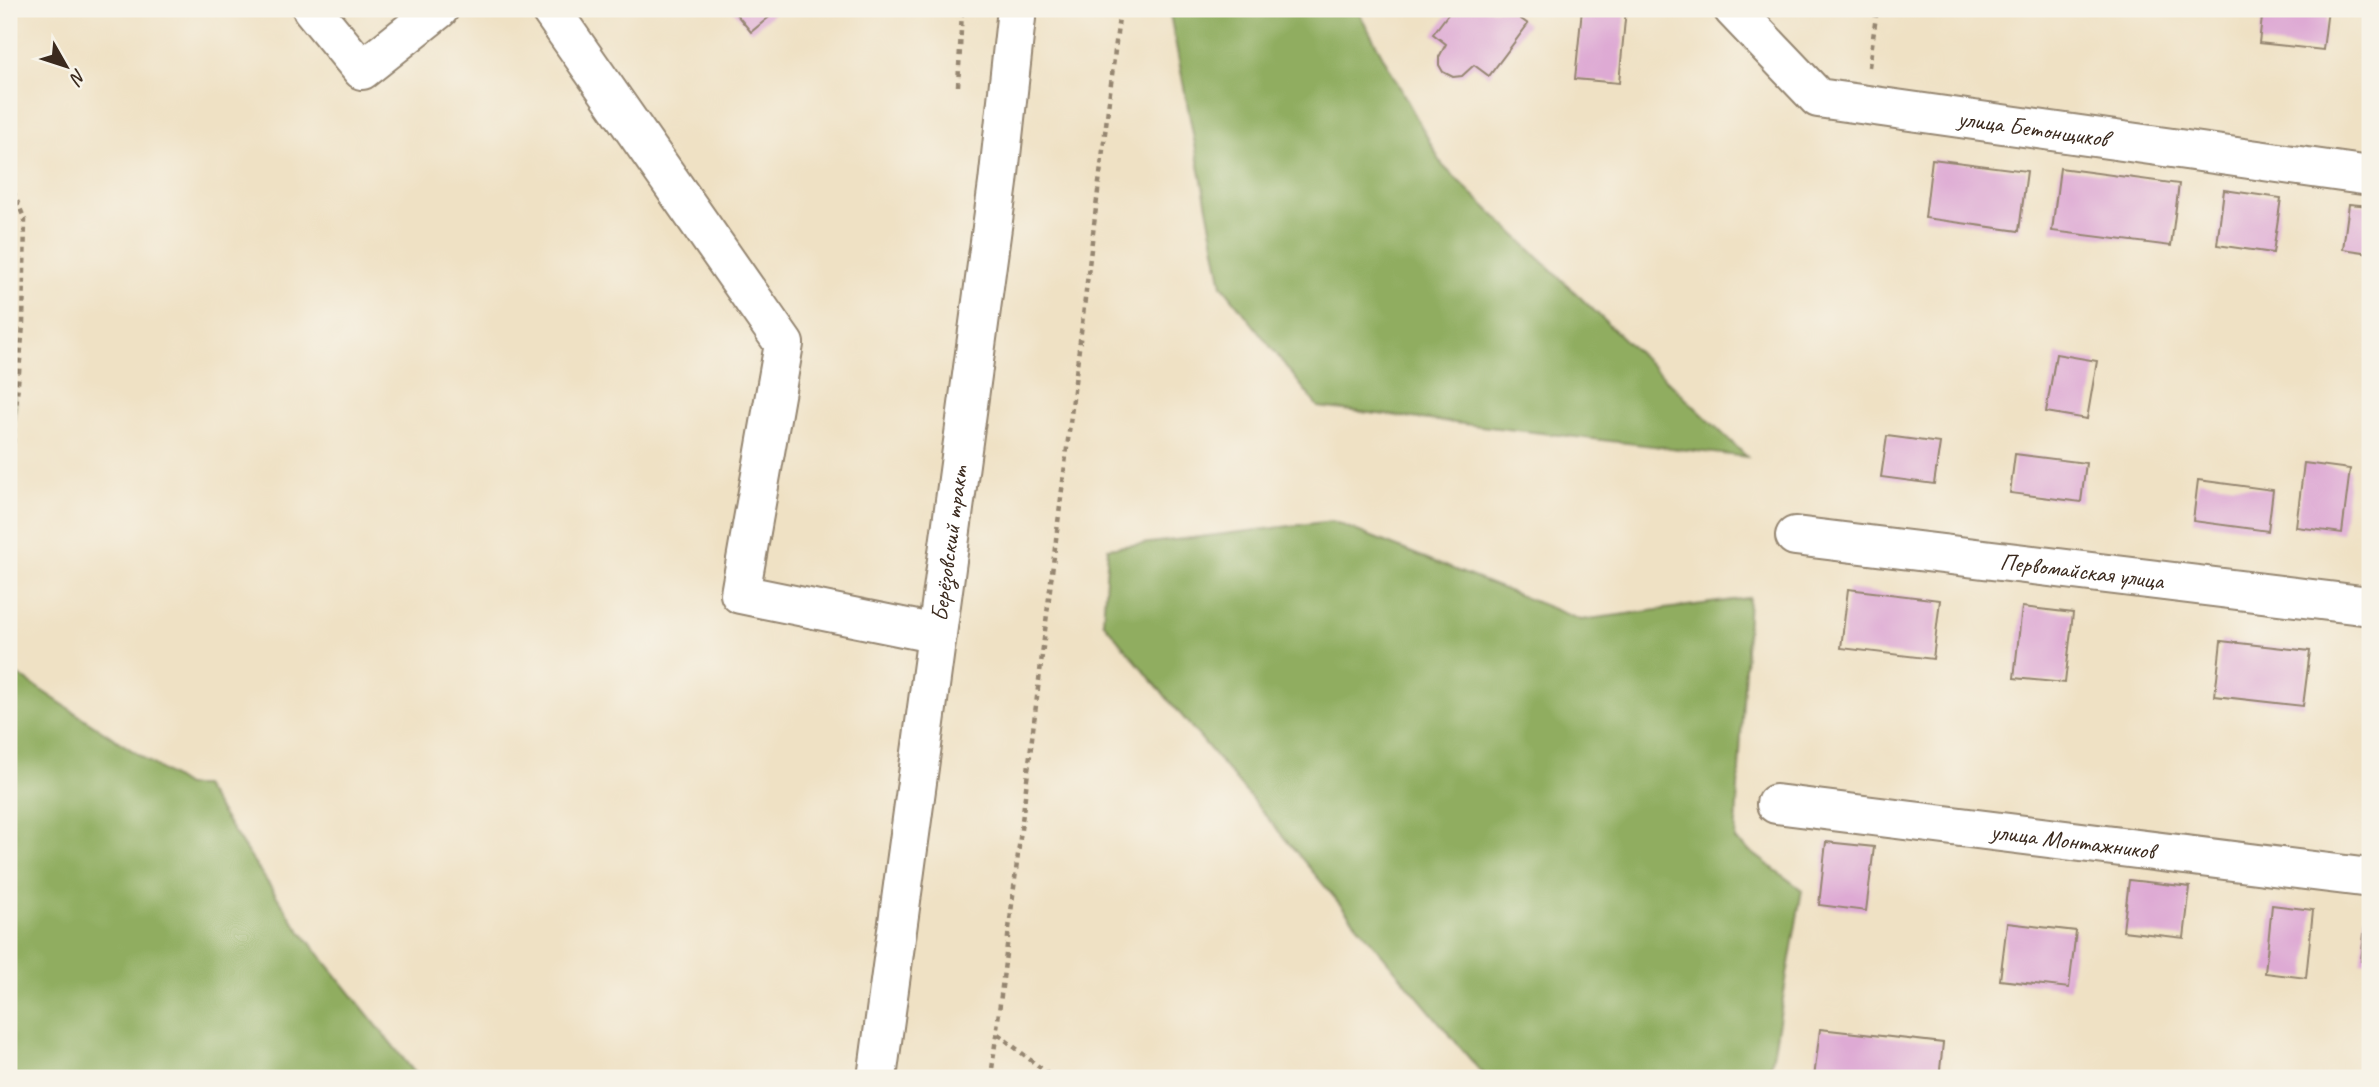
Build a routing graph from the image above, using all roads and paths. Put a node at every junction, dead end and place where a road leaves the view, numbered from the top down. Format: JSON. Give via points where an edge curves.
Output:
{"nodes":[{"id":1,"x":312,"y":9,"type":"edge"},
{"id":2,"x":439,"y":9,"type":"edge"},
{"id":3,"x":550,"y":9,"type":"edge"},
{"id":4,"x":960,"y":9,"type":"edge"},
{"id":5,"x":1017,"y":9,"type":"edge"},
{"id":6,"x":1120,"y":9,"type":"edge"},
{"id":7,"x":1733,"y":9,"type":"edge"},
{"id":8,"x":1877,"y":9,"type":"edge"},
{"id":9,"x":958,"y":86,"type":"dead end"},
{"id":10,"x":1864,"y":105,"type":"junction"},
{"id":11,"x":2370,"y":176,"type":"edge"},
{"id":12,"x":9,"y":182,"type":"edge"},
{"id":13,"x":9,"y":490,"type":"edge"},
{"id":14,"x":1795,"y":536,"type":"dead end"},
{"id":15,"x":2370,"y":606,"type":"edge"},
{"id":16,"x":937,"y":634,"type":"junction"},
{"id":17,"x":1776,"y":804,"type":"dead end"},
{"id":18,"x":2370,"y":878,"type":"edge"},
{"id":19,"x":998,"y":1034,"type":"junction"},
{"id":20,"x":877,"y":1078,"type":"edge"},
{"id":21,"x":991,"y":1078,"type":"edge"},
{"id":22,"x":1053,"y":1078,"type":"edge"}],
"edges":[{"from":1,"to":2,"type":"street","via":[[362,70]]},
{"from":3,"to":16,"type":"street","via":[[784,344],[740,594]]},
{"from":4,"to":9,"type":"path"},
{"from":5,"to":16,"type":"street","name":"Берёзовский тракт"},
{"from":6,"to":19,"type":"path"},
{"from":7,"to":10,"type":"street","name":"улица Бетонщиков","via":[[1818,98]]},
{"from":8,"to":10,"type":"path"},
{"from":10,"to":11,"type":"street","name":"улица Бетонщиков"},
{"from":12,"to":13,"type":"path","via":[[25,220],[23,325]]},
{"from":14,"to":15,"type":"street","name":"Первомайская улица"},
{"from":16,"to":20,"type":"street","name":"Берёзовский тракт"},
{"from":17,"to":18,"type":"street","name":"улица Монтажников"},
{"from":19,"to":21,"type":"path"},
{"from":19,"to":22,"type":"path"}]}
